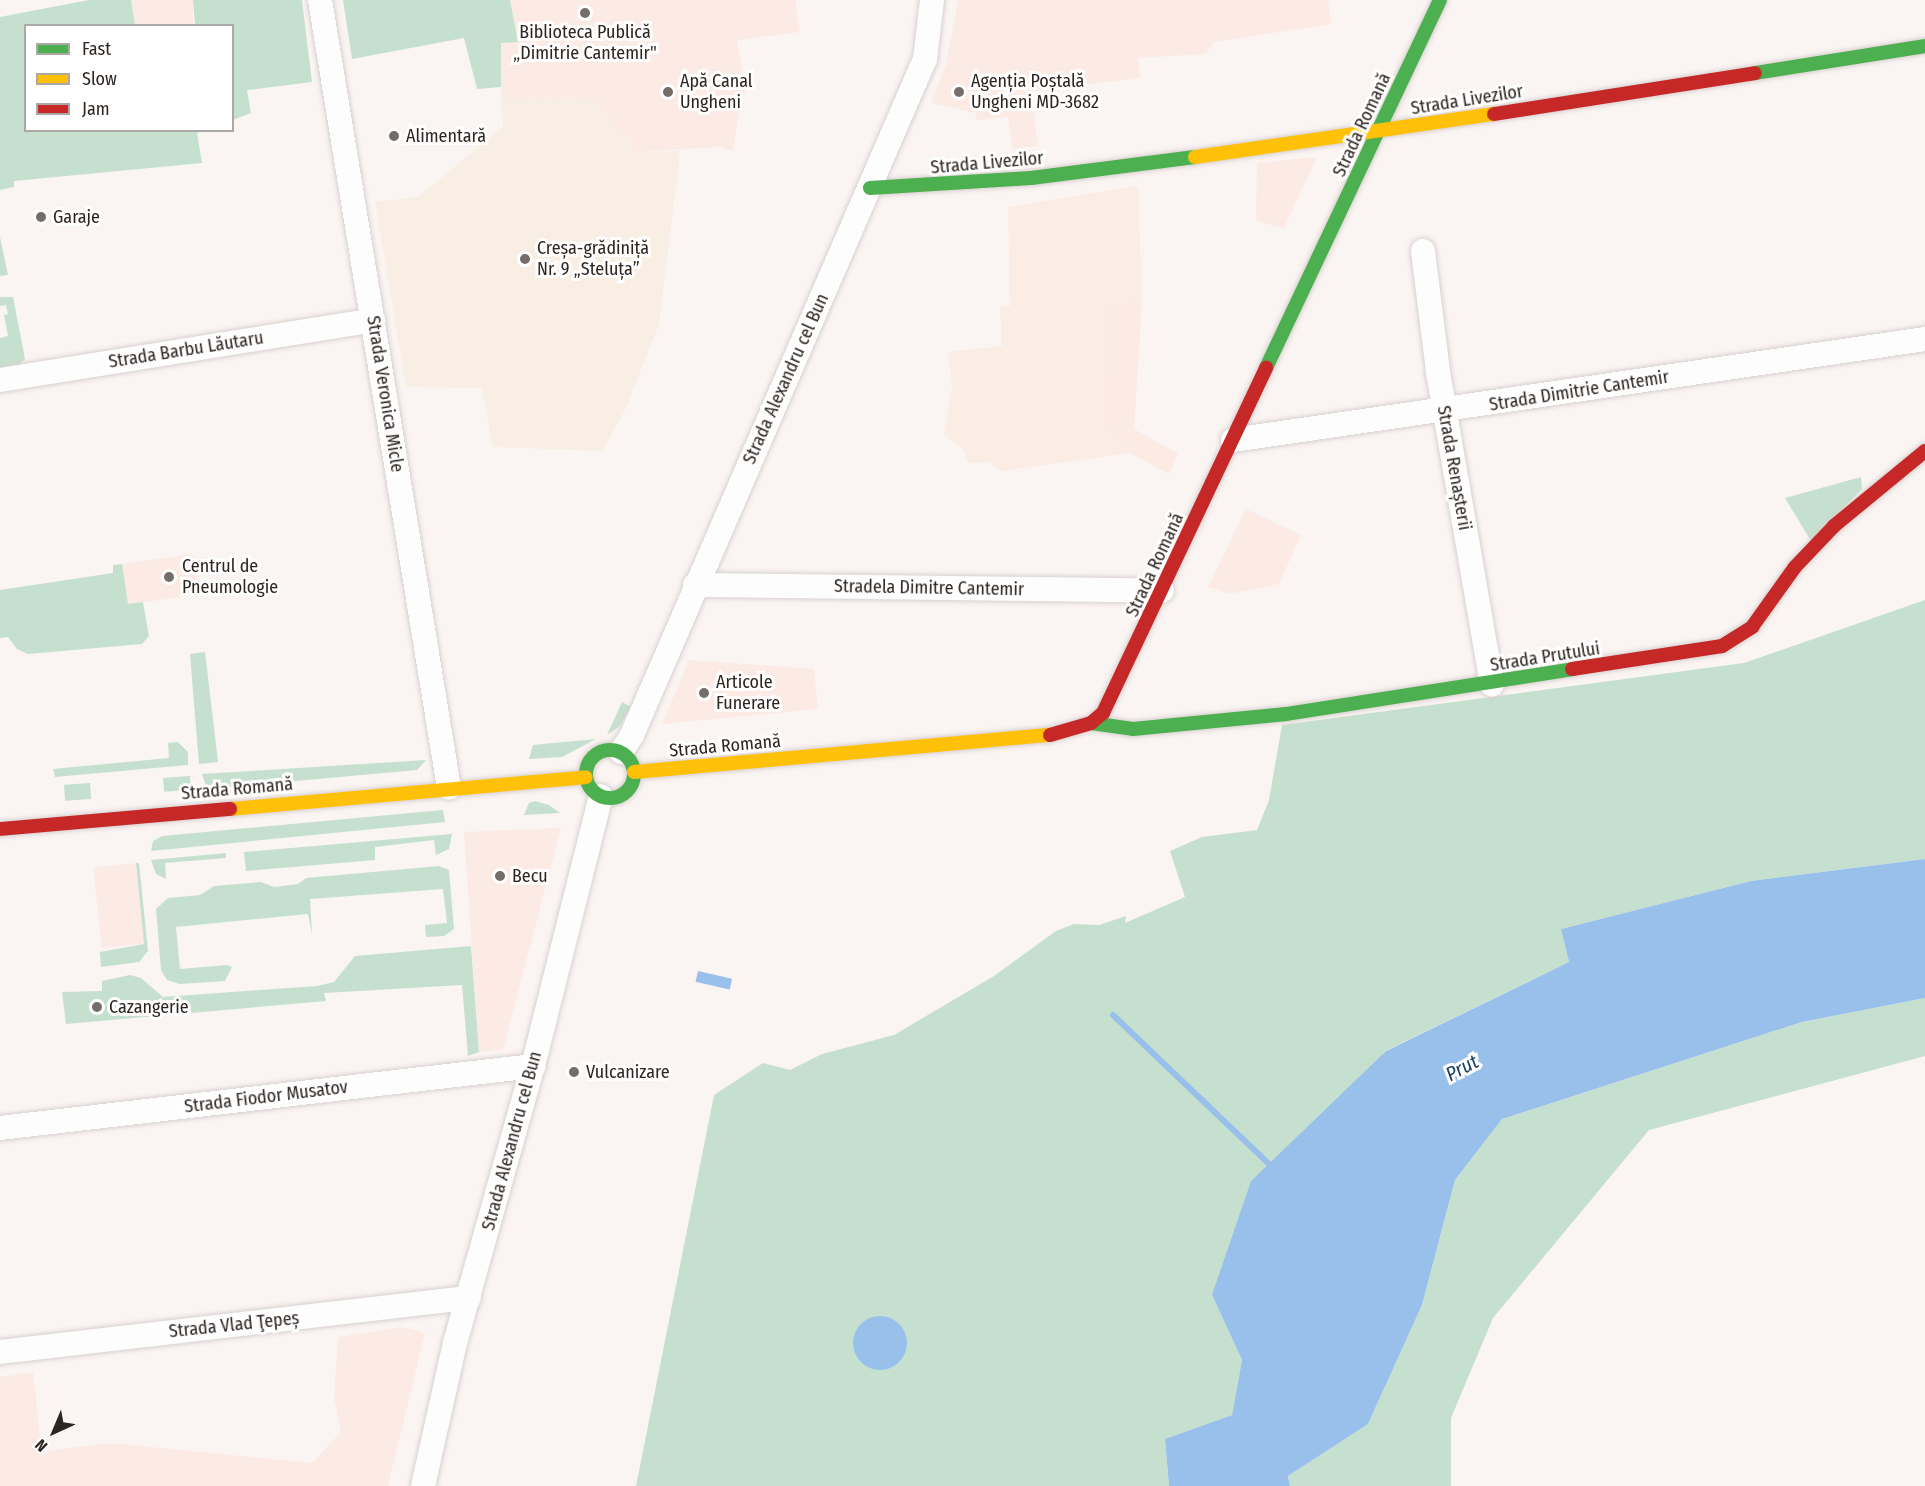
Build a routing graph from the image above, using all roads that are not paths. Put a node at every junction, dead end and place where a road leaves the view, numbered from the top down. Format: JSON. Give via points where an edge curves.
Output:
{"nodes":[{"id":1,"x":320,"y":0,"type":"edge"},
{"id":2,"x":932,"y":0,"type":"edge"},
{"id":3,"x":1440,"y":0,"type":"edge"},
{"id":4,"x":1925,"y":46,"type":"edge"},
{"id":5,"x":1379,"y":132,"type":"junction"},
{"id":6,"x":870,"y":188,"type":"junction"},
{"id":7,"x":1423,"y":251,"type":"dead end"},
{"id":8,"x":373,"y":320,"type":"junction"},
{"id":9,"x":1925,"y":339,"type":"edge"},
{"id":10,"x":0,"y":380,"type":"edge"},
{"id":11,"x":1445,"y":411,"type":"junction"},
{"id":12,"x":1233,"y":440,"type":"junction"},
{"id":13,"x":1925,"y":451,"type":"edge"},
{"id":14,"x":695,"y":585,"type":"junction"},
{"id":15,"x":1162,"y":591,"type":"junction"},
{"id":16,"x":1492,"y":684,"type":"junction"},
{"id":17,"x":1091,"y":723,"type":"junction"},
{"id":18,"x":627,"y":762,"type":"junction"},
{"id":19,"x":586,"y":777,"type":"junction"},
{"id":20,"x":449,"y":788,"type":"junction"},
{"id":21,"x":602,"y":796,"type":"junction"},
{"id":22,"x":0,"y":829,"type":"edge"},
{"id":23,"x":532,"y":1066,"type":"junction"},
{"id":24,"x":0,"y":1128,"type":"edge"},
{"id":25,"x":469,"y":1298,"type":"junction"},
{"id":26,"x":0,"y":1352,"type":"edge"},
{"id":27,"x":423,"y":1486,"type":"edge"}],
"edges":[{"from":1,"to":8,"type":"street","name":"Strada Veronica Micle"},
{"from":2,"to":6,"type":"street","name":"Strada Alexandru cel Bun","via":[[925,59]]},
{"from":3,"to":5,"type":"main road","name":"Strada Romană"},
{"from":4,"to":5,"type":"main road","name":"Strada Livezilor"},
{"from":5,"to":6,"type":"main road","name":"Strada Livezilor","via":[[1108,169]]},
{"from":5,"to":12,"type":"main road","name":"Strada Romană"},
{"from":6,"to":14,"type":"street","name":"Strada Alexandru cel Bun"},
{"from":7,"to":11,"type":"street","name":"Strada Renașterii"},
{"from":8,"to":10,"type":"street","name":"Strada Barbu Lăutaru"},
{"from":8,"to":20,"type":"street","name":"Strada Veronica Micle"},
{"from":9,"to":11,"type":"street","name":"Strada Dimitrie Cantemir"},
{"from":11,"to":12,"type":"street","name":"Strada Dimitrie Cantemir"},
{"from":11,"to":16,"type":"street","name":"Strada Renașterii"},
{"from":12,"to":15,"type":"main road","name":"Strada Romană"},
{"from":13,"to":16,"type":"main road","name":"Strada Prutului","via":[[1828,532],[1794,567],[1752,627],[1734,642]]},
{"from":14,"to":15,"type":"street","name":"Stradela Dimitre Cantemir"},
{"from":14,"to":18,"type":"street","name":"Strada Alexandru cel Bun","via":[[632,735]]},
{"from":15,"to":17,"type":"main road","name":"Strada Romană","via":[[1114,694]]},
{"from":16,"to":17,"type":"main road","name":"Strada Prutului","via":[[1227,720],[1133,729]]},
{"from":17,"to":18,"type":"main road","name":"Strada Romană","via":[[1064,734]]},
{"from":18,"to":19,"type":"main road","via":[[604,750],[590,760]]},
{"from":18,"to":21,"type":"main road","via":[[624,793]]},
{"from":19,"to":20,"type":"main road","name":"Strada Romană"},
{"from":19,"to":21,"type":"main road"},
{"from":20,"to":22,"type":"main road","name":"Strada Romană"},
{"from":21,"to":23,"type":"street","name":"Strada Alexandru cel Bun"},
{"from":23,"to":24,"type":"street","name":"Strada Fiodor Musatov"},
{"from":23,"to":25,"type":"street","name":"Strada Alexandru cel Bun"},
{"from":25,"to":26,"type":"street","name":"Strada Vlad Ţepeș"},
{"from":25,"to":27,"type":"street","name":"Strada Alexandru cel Bun"}]}
